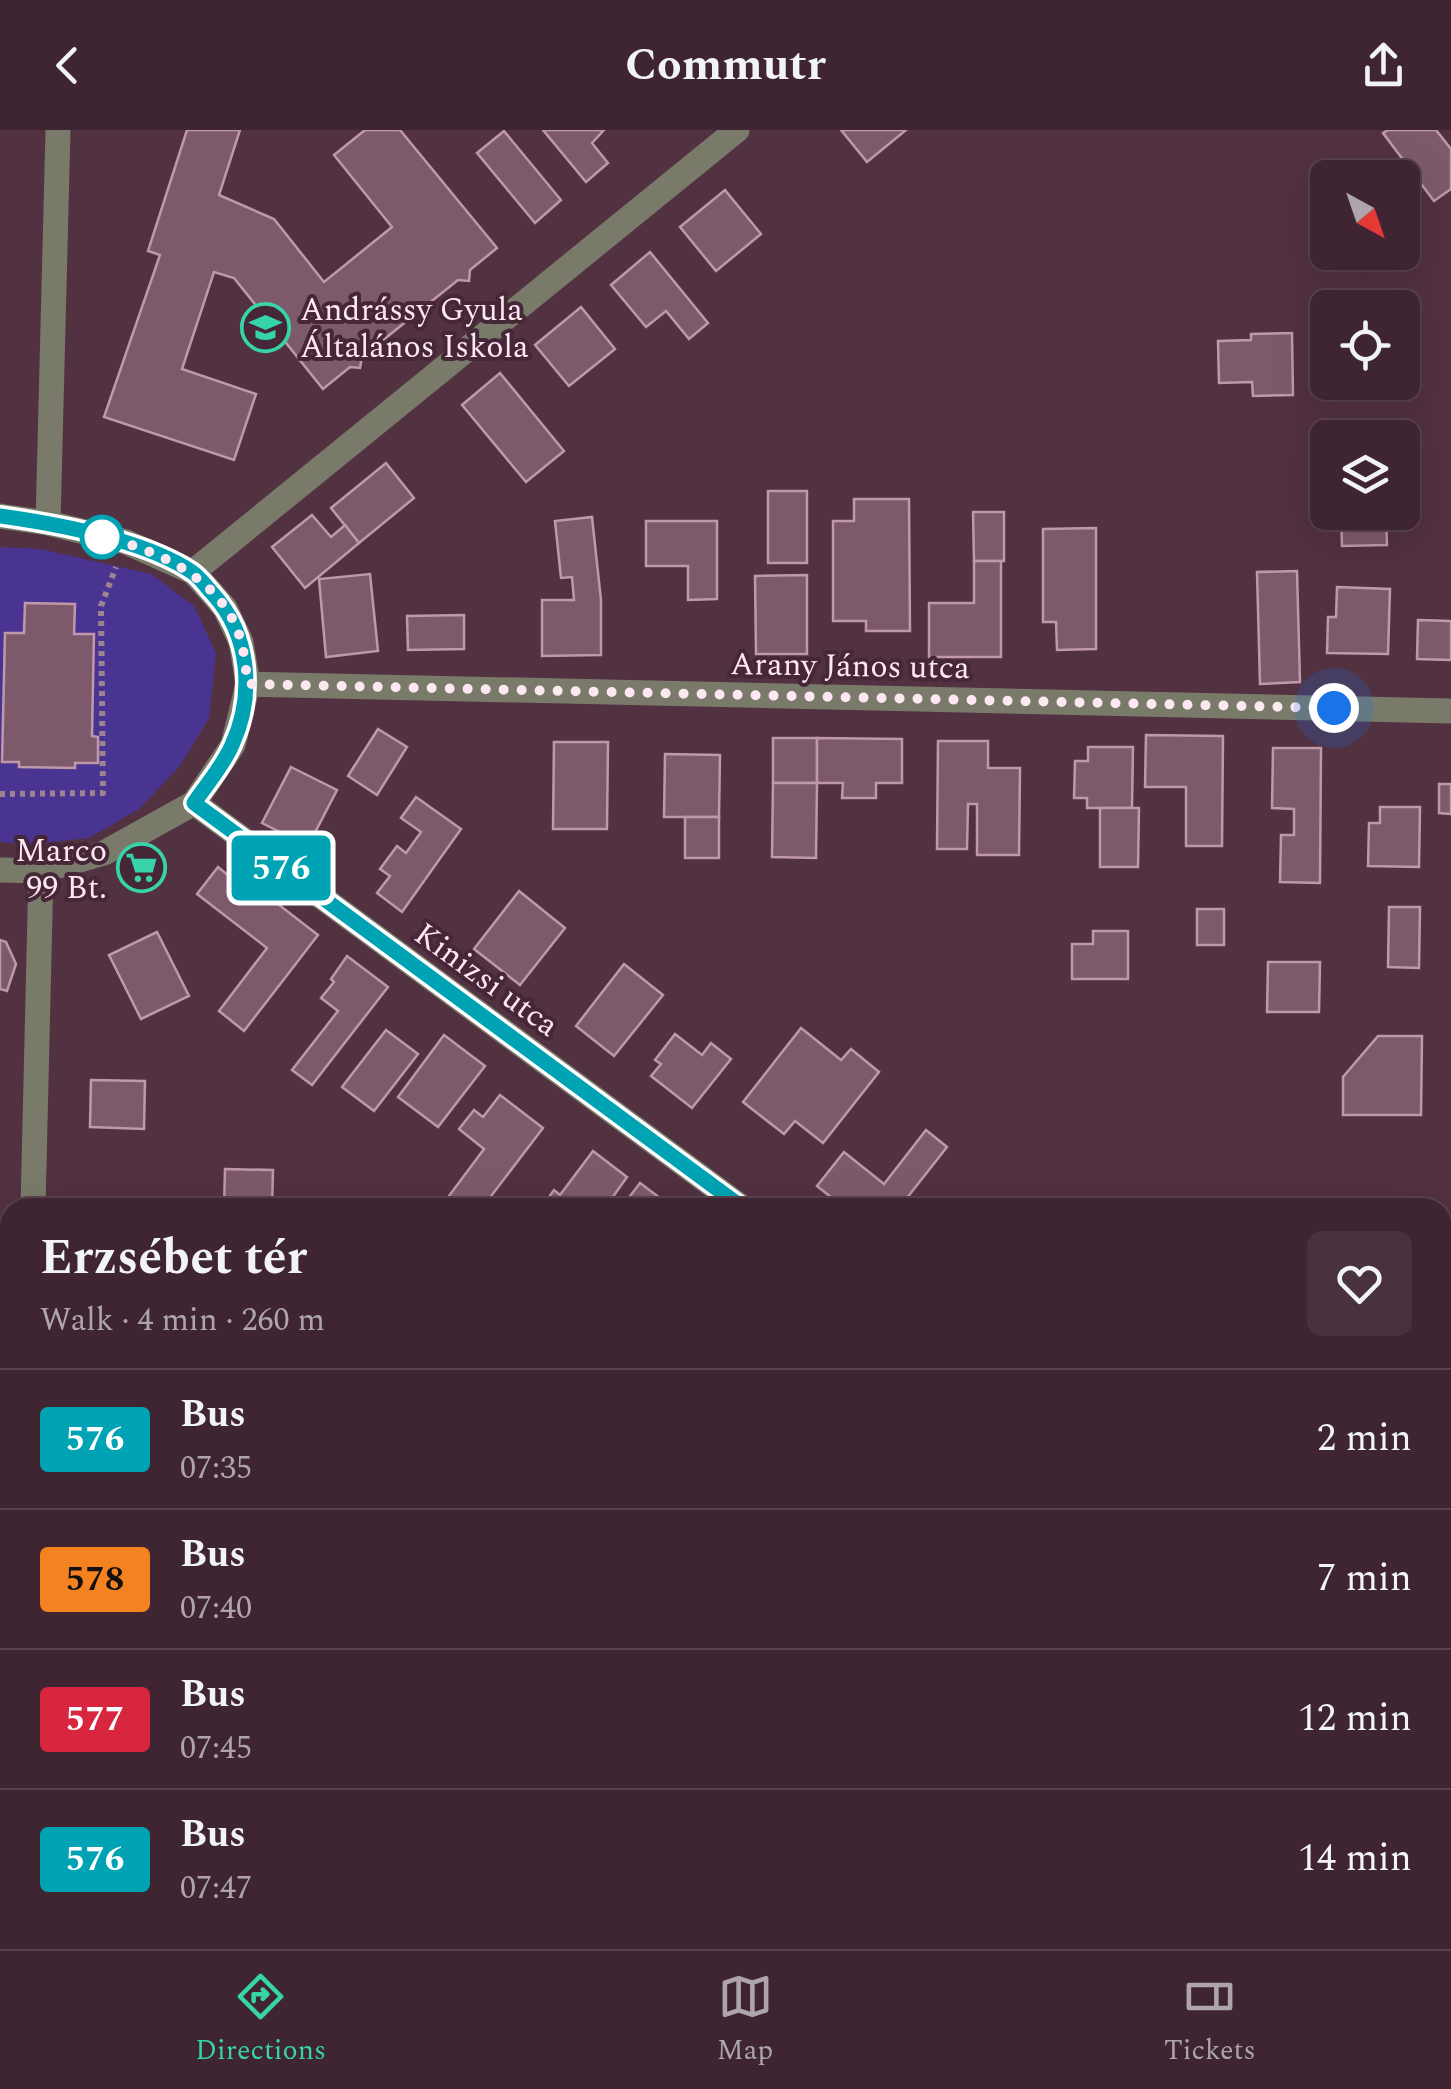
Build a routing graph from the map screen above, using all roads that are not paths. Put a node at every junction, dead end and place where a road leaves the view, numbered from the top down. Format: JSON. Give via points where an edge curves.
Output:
{"nodes":[{"id":1,"x":58,"y":130,"type":"edge"},
{"id":2,"x":738,"y":130,"type":"edge"},
{"id":3,"x":0,"y":516,"type":"edge"},
{"id":4,"x":48,"y":523,"type":"junction"},
{"id":5,"x":193,"y":572,"type":"junction"},
{"id":6,"x":248,"y":684,"type":"junction"},
{"id":7,"x":1451,"y":711,"type":"edge"},
{"id":8,"x":194,"y":803,"type":"junction"},
{"id":9,"x":0,"y":870,"type":"edge"},
{"id":10,"x":40,"y":871,"type":"junction"},
{"id":11,"x":33,"y":1198,"type":"edge"},
{"id":12,"x":729,"y":1198,"type":"edge"}],
"edges":[{"from":1,"to":4,"type":"street"},
{"from":2,"to":5,"type":"street"},
{"from":3,"to":4,"type":"street"},
{"from":4,"to":5,"type":"street","via":[[126,542]]},
{"from":5,"to":6,"type":"street","via":[[225,608],[242,642]]},
{"from":6,"to":7,"type":"street","name":"Arany János utca"},
{"from":6,"to":8,"type":"street","via":[[232,745]]},
{"from":8,"to":10,"type":"street","via":[[104,853]]},
{"from":8,"to":12,"type":"street","name":"Kinizsi utca"},
{"from":9,"to":10,"type":"street"},
{"from":10,"to":11,"type":"street"}]}
